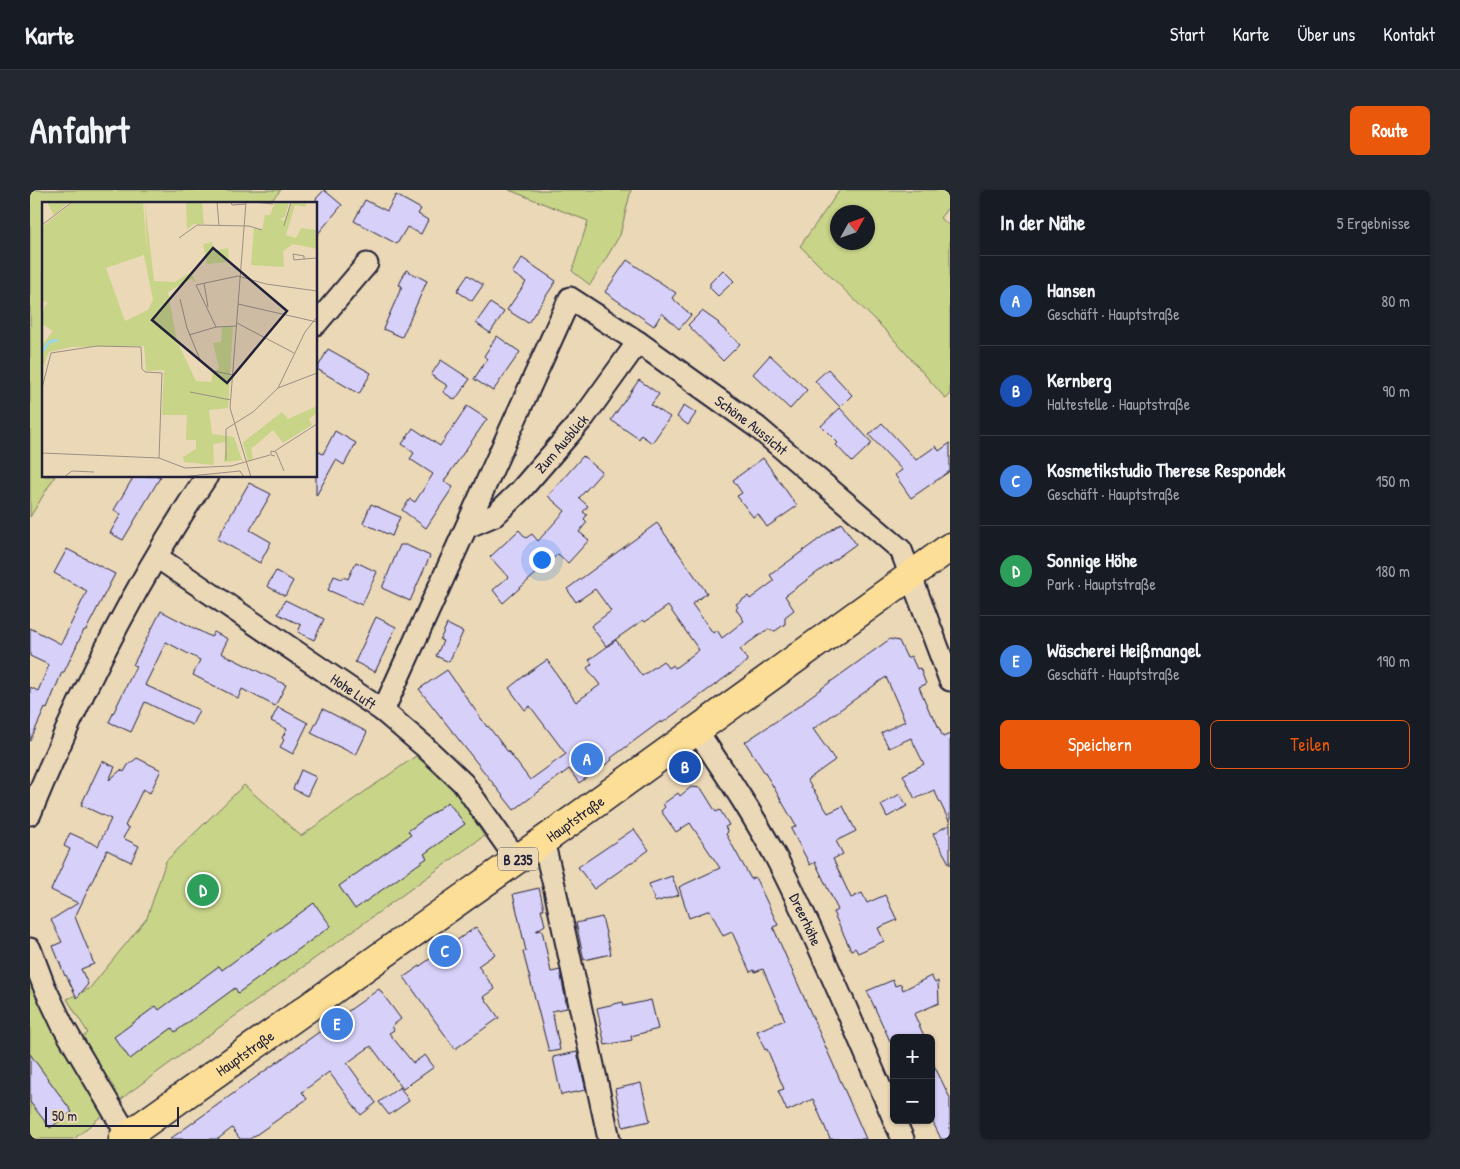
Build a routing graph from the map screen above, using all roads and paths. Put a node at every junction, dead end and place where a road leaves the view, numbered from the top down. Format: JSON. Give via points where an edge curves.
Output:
{"nodes":[{"id":1,"x":366,"y":264,"type":"dead end"},
{"id":2,"x":318,"y":322,"type":"edge"},
{"id":3,"x":638,"y":342,"type":"junction"},
{"id":4,"x":206,"y":478,"type":"edge"},
{"id":5,"x":467,"y":528,"type":"junction"},
{"id":6,"x":950,"y":547,"type":"edge"},
{"id":7,"x":157,"y":557,"type":"junction"},
{"id":8,"x":910,"y":576,"type":"junction"},
{"id":9,"x":950,"y":680,"type":"edge"},
{"id":10,"x":383,"y":712,"type":"junction"},
{"id":11,"x":697,"y":730,"type":"junction"},
{"id":12,"x":30,"y":814,"type":"edge"},
{"id":13,"x":543,"y":842,"type":"junction"},
{"id":14,"x":517,"y":860,"type":"junction"},
{"id":15,"x":30,"y":949,"type":"edge"},
{"id":16,"x":890,"y":1111,"type":"edge"},
{"id":17,"x":896,"y":1124,"type":"edge"},
{"id":18,"x":126,"y":1137,"type":"edge"},
{"id":19,"x":609,"y":1139,"type":"edge"},
{"id":20,"x":903,"y":1139,"type":"edge"}],
"edges":[{"from":1,"to":2,"type":"street"},
{"from":3,"to":5,"type":"street","name":"Zum Ausblick","via":[[584,417],[520,491],[495,515]]},
{"from":3,"to":5,"type":"street","name":"Schöne Aussicht","via":[[570,298]]},
{"from":3,"to":8,"type":"street","name":"Schöne Aussicht","via":[[757,427],[800,462],[901,550]]},
{"from":4,"to":7,"type":"street"},
{"from":5,"to":10,"type":"street"},
{"from":6,"to":8,"type":"main road","name":"Hauptstraße","number":"B 235"},
{"from":7,"to":10,"type":"street","name":"Hohe Luft"},
{"from":7,"to":12,"type":"street","via":[[81,701]]},
{"from":8,"to":9,"type":"street","name":"Schöne Aussicht"},
{"from":8,"to":11,"type":"main road","name":"Hauptstraße","number":"B 235"},
{"from":10,"to":14,"type":"street","name":"Hohe Luft","via":[[464,783]]},
{"from":11,"to":13,"type":"main road","name":"Hauptstraße","number":"B 235"},
{"from":11,"to":16,"type":"street","name":"Dreerhöhe","via":[[744,802],[784,873]]},
{"from":13,"to":14,"type":"main road","name":"Hauptstraße","number":"B 235"},
{"from":13,"to":19,"type":"street"},
{"from":14,"to":18,"type":"main road","name":"Hauptstraße","number":"B 235"},
{"from":15,"to":18,"type":"street","via":[[63,1026]]},
{"from":17,"to":20,"type":"street","name":"Dreerhöhe"}]}
